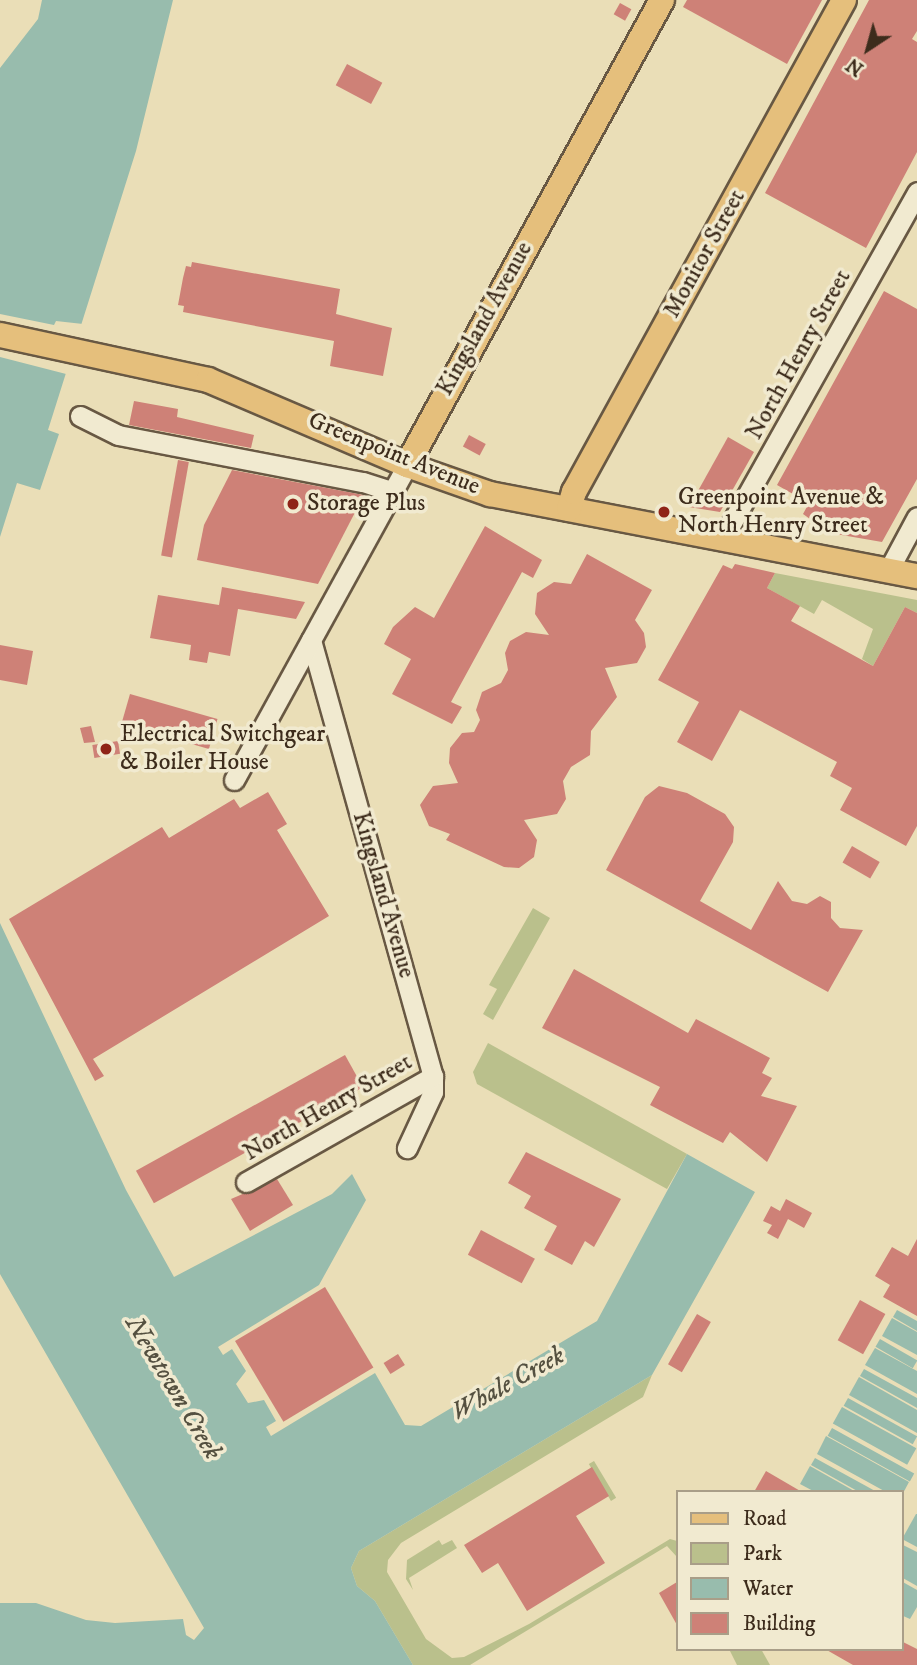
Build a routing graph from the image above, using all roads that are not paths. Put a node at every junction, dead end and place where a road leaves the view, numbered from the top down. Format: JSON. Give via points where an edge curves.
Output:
{"nodes":[{"id":1,"x":662,"y":0,"type":"edge"},
{"id":2,"x":844,"y":0,"type":"edge"},
{"id":3,"x":917,"y":192,"type":"edge"},
{"id":4,"x":0,"y":335,"type":"edge"},
{"id":5,"x":80,"y":416,"type":"dead end"},
{"id":6,"x":407,"y":465,"type":"junction"},
{"id":7,"x":393,"y":492,"type":"junction"},
{"id":8,"x":569,"y":509,"type":"junction"},
{"id":9,"x":917,"y":517,"type":"edge"},
{"id":10,"x":722,"y":540,"type":"junction"},
{"id":11,"x":888,"y":571,"type":"junction"},
{"id":12,"x":917,"y":576,"type":"edge"},
{"id":13,"x":311,"y":640,"type":"junction"},
{"id":14,"x":234,"y":780,"type":"dead end"},
{"id":15,"x":433,"y":1076,"type":"junction"},
{"id":16,"x":407,"y":1148,"type":"dead end"},
{"id":17,"x":246,"y":1182,"type":"dead end"}],
"edges":[{"from":1,"to":6,"type":"main road","name":"Kingsland Avenue"},
{"from":2,"to":8,"type":"main road","name":"Monitor Street","via":[[574,492]]},
{"from":3,"to":10,"type":"street","name":"North Henry Street"},
{"from":4,"to":6,"type":"main road","name":"Greenpoint Avenue","via":[[164,367],[284,409]]},
{"from":5,"to":7,"type":"street","name":"Greenpoint Avenue","via":[[118,435],[363,482]]},
{"from":6,"to":7,"type":"street","name":"Kingsland Avenue"},
{"from":6,"to":8,"type":"main road","name":"Greenpoint Avenue","via":[[489,494]]},
{"from":7,"to":13,"type":"street","name":"Kingsland Avenue"},
{"from":8,"to":10,"type":"main road","name":"Greenpoint Avenue"},
{"from":9,"to":11,"type":"street"},
{"from":10,"to":11,"type":"main road","name":"Greenpoint Avenue"},
{"from":11,"to":12,"type":"main road","name":"Greenpoint Avenue"},
{"from":13,"to":14,"type":"street","name":"Kingsland Avenue"},
{"from":13,"to":15,"type":"street","name":"Kingsland Avenue"},
{"from":15,"to":16,"type":"street","name":"Kingsland Avenue","via":[[433,1092]]},
{"from":15,"to":17,"type":"street","name":"North Henry Street"}]}
